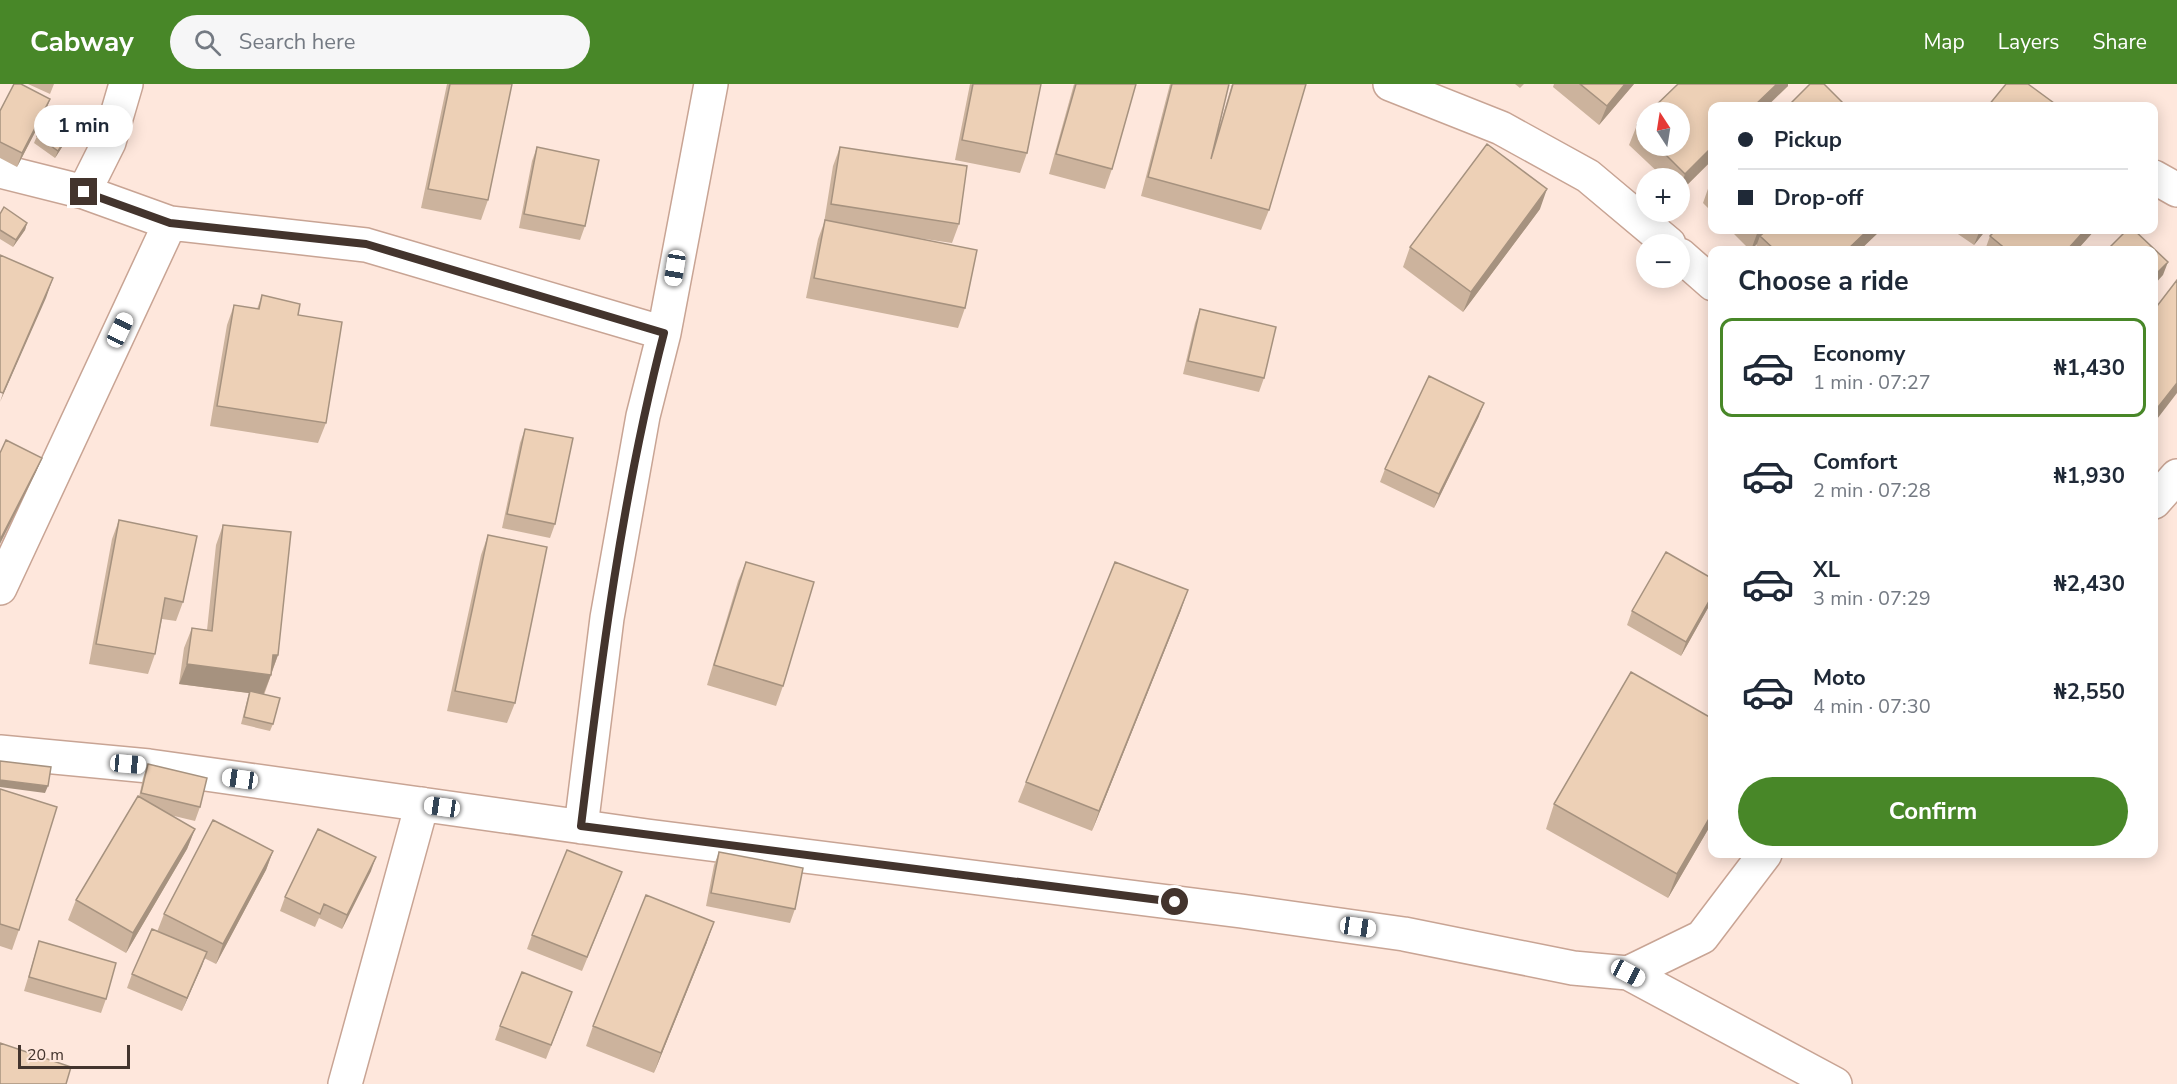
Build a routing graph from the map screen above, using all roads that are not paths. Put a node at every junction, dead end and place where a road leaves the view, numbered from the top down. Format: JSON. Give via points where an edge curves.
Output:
{"nodes":[{"id":1,"x":126,"y":84,"type":"edge"},
{"id":2,"x":711,"y":84,"type":"edge"},
{"id":3,"x":1390,"y":84,"type":"edge"},
{"id":4,"x":0,"y":171,"type":"edge"},
{"id":5,"x":2158,"y":179,"type":"edge"},
{"id":6,"x":2177,"y":190,"type":"edge"},
{"id":7,"x":84,"y":192,"type":"junction"},
{"id":8,"x":170,"y":223,"type":"junction"},
{"id":9,"x":1657,"y":234,"type":"edge"},
{"id":10,"x":1690,"y":264,"type":"edge"},
{"id":11,"x":1708,"y":280,"type":"edge"},
{"id":12,"x":664,"y":333,"type":"junction"},
{"id":13,"x":2177,"y":476,"type":"edge"},
{"id":14,"x":2158,"y":497,"type":"edge"},
{"id":15,"x":0,"y":588,"type":"edge"},
{"id":16,"x":0,"y":752,"type":"edge"},
{"id":17,"x":422,"y":804,"type":"junction"},
{"id":18,"x":581,"y":826,"type":"junction"},
{"id":19,"x":1762,"y":858,"type":"edge"},
{"id":20,"x":1628,"y":973,"type":"junction"},
{"id":21,"x":345,"y":1084,"type":"edge"},
{"id":22,"x":1835,"y":1084,"type":"edge"}],
"edges":[{"from":1,"to":7,"type":"street","via":[[109,142]]},
{"from":2,"to":12,"type":"street"},
{"from":3,"to":9,"type":"street","via":[[1501,128],[1588,176]]},
{"from":4,"to":7,"type":"street"},
{"from":5,"to":6,"type":"street"},
{"from":7,"to":8,"type":"street"},
{"from":8,"to":12,"type":"street","via":[[366,244]]},
{"from":8,"to":15,"type":"street"},
{"from":10,"to":11,"type":"street"},
{"from":12,"to":18,"type":"street","via":[[643,416],[607,618]]},
{"from":13,"to":14,"type":"street"},
{"from":16,"to":17,"type":"street","via":[[149,766]]},
{"from":17,"to":18,"type":"street"},
{"from":17,"to":21,"type":"street"},
{"from":18,"to":20,"type":"street","via":[[1241,911],[1404,934],[1573,968]]},
{"from":19,"to":20,"type":"street","via":[[1702,937]]},
{"from":20,"to":22,"type":"street"}]}
